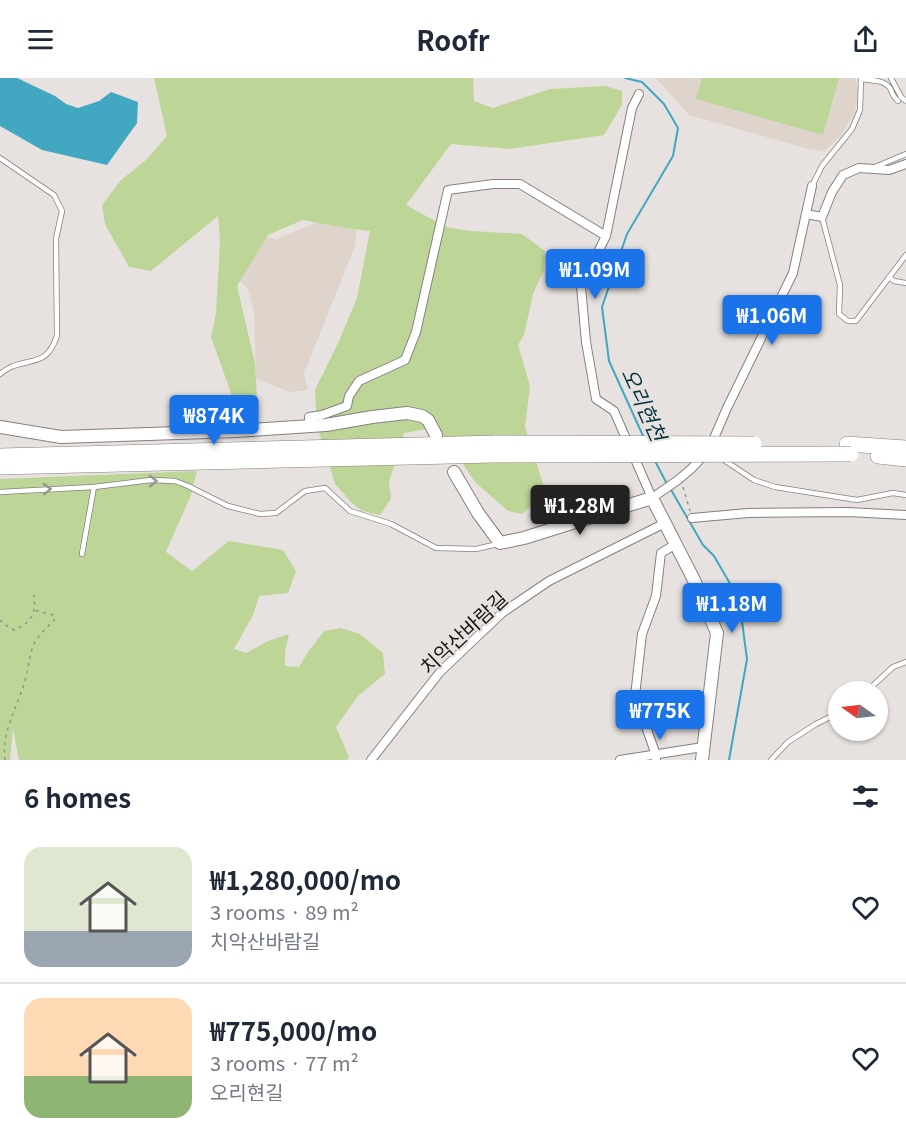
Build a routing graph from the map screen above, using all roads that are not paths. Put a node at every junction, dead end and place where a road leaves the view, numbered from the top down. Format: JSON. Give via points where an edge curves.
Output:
{"nodes":[{"id":1,"x":861,"y":78,"type":"edge"},
{"id":2,"x":891,"y":78,"type":"edge"},
{"id":3,"x":639,"y":94,"type":"dead end"},
{"id":4,"x":898,"y":100,"type":"dead end"},
{"id":5,"x":906,"y":100,"type":"edge"},
{"id":6,"x":906,"y":154,"type":"edge"},
{"id":7,"x":0,"y":158,"type":"edge"},
{"id":8,"x":906,"y":164,"type":"edge"},
{"id":9,"x":870,"y":169,"type":"junction"},
{"id":10,"x":812,"y":186,"type":"joint"},
{"id":11,"x":806,"y":214,"type":"junction"},
{"id":12,"x":822,"y":217,"type":"junction"},
{"id":13,"x":606,"y":236,"type":"junction"},
{"id":14,"x":906,"y":255,"type":"edge"},
{"id":15,"x":889,"y":277,"type":"junction"},
{"id":16,"x":906,"y":283,"type":"edge"},
{"id":17,"x":0,"y":374,"type":"edge"},
{"id":18,"x":310,"y":426,"type":"junction"},
{"id":19,"x":0,"y":427,"type":"edge"},
{"id":20,"x":436,"y":435,"type":"dead end"},
{"id":21,"x":906,"y":448,"type":"edge"},
{"id":22,"x":494,"y":449,"type":"junction"},
{"id":23,"x":849,"y":449,"type":"junction"},
{"id":24,"x":709,"y":450,"type":"junction"},
{"id":25,"x":0,"y":456,"type":"edge"},
{"id":26,"x":906,"y":459,"type":"edge"},
{"id":27,"x":0,"y":467,"type":"edge"},
{"id":28,"x":454,"y":472,"type":"dead end"},
{"id":29,"x":94,"y":487,"type":"junction"},
{"id":30,"x":0,"y":492,"type":"edge"},
{"id":31,"x":656,"y":495,"type":"junction"},
{"id":32,"x":906,"y":495,"type":"edge"},
{"id":33,"x":906,"y":515,"type":"edge"},
{"id":34,"x":692,"y":518,"type":"road end"},
{"id":35,"x":665,"y":523,"type":"junction"},
{"id":36,"x":500,"y":543,"type":"junction"},
{"id":37,"x":676,"y":544,"type":"junction"},
{"id":38,"x":82,"y":554,"type":"dead end"},
{"id":39,"x":906,"y":662,"type":"edge"},
{"id":40,"x":878,"y":681,"type":"edge"},
{"id":41,"x":828,"y":717,"type":"edge"},
{"id":42,"x":703,"y":754,"type":"edge"},
{"id":43,"x":656,"y":757,"type":"edge"},
{"id":44,"x":371,"y":760,"type":"edge"},
{"id":45,"x":621,"y":760,"type":"edge"},
{"id":46,"x":771,"y":760,"type":"edge"}],
"edges":[{"from":1,"to":4,"type":"lane","via":[[883,82]]},
{"from":1,"to":10,"type":"lane","via":[[860,110],[852,129],[822,166]]},
{"from":2,"to":5,"type":"lane"},
{"from":3,"to":13,"type":"street"},
{"from":6,"to":9,"type":"lane"},
{"from":7,"to":17,"type":"lane","via":[[54,195],[62,211],[56,239],[57,336],[53,348],[40,360]]},
{"from":8,"to":9,"type":"street","via":[[889,170]]},
{"from":9,"to":12,"type":"street","via":[[859,168],[843,175]]},
{"from":10,"to":11,"type":"street"},
{"from":11,"to":12,"type":"street"},
{"from":11,"to":24,"type":"street","via":[[793,273]]},
{"from":12,"to":15,"type":"lane","via":[[840,285],[839,314],[843,319],[856,321]]},
{"from":13,"to":18,"type":"street","via":[[520,184],[448,190],[416,332],[405,360],[359,381],[347,406],[309,417]]},
{"from":13,"to":31,"type":"street","via":[[581,286],[596,399],[614,411]]},
{"from":14,"to":15,"type":"lane"},
{"from":15,"to":16,"type":"lane"},
{"from":18,"to":19,"type":"street","via":[[61,437]]},
{"from":18,"to":20,"type":"street","via":[[407,413],[428,420]]},
{"from":21,"to":23,"type":"highway"},
{"from":22,"to":23,"type":"highway","bridge":true},
{"from":22,"to":25,"type":"highway"},
{"from":22,"to":27,"type":"highway"},
{"from":23,"to":26,"type":"highway"},
{"from":24,"to":31,"type":"street"},
{"from":24,"to":32,"type":"lane","via":[[754,480],[775,487],[857,500]]},
{"from":28,"to":36,"type":"street"},
{"from":30,"to":29,"type":"lane","one_way":true},
{"from":29,"to":36,"type":"lane","one_way":true,"via":[[151,480],[175,482],[228,506],[260,514],[276,513],[305,491],[325,488],[350,512],[391,524],[436,548],[476,549]]},
{"from":29,"to":38,"type":"lane"},
{"from":31,"to":35,"type":"street"},
{"from":31,"to":36,"type":"street"},
{"from":33,"to":34,"type":"street","via":[[748,513]]},
{"from":35,"to":37,"type":"street"},
{"from":35,"to":44,"type":"street","name":"치악산바람길","via":[[549,581],[502,613],[440,672]]},
{"from":37,"to":42,"type":"street","via":[[717,633]]},
{"from":37,"to":43,"type":"street","via":[[661,553],[656,596],[642,634],[635,696]]},
{"from":39,"to":40,"type":"lane","via":[[893,667]]},
{"from":41,"to":46,"type":"lane","via":[[788,742]]},
{"from":42,"to":43,"type":"street"},
{"from":43,"to":45,"type":"street"}]}
